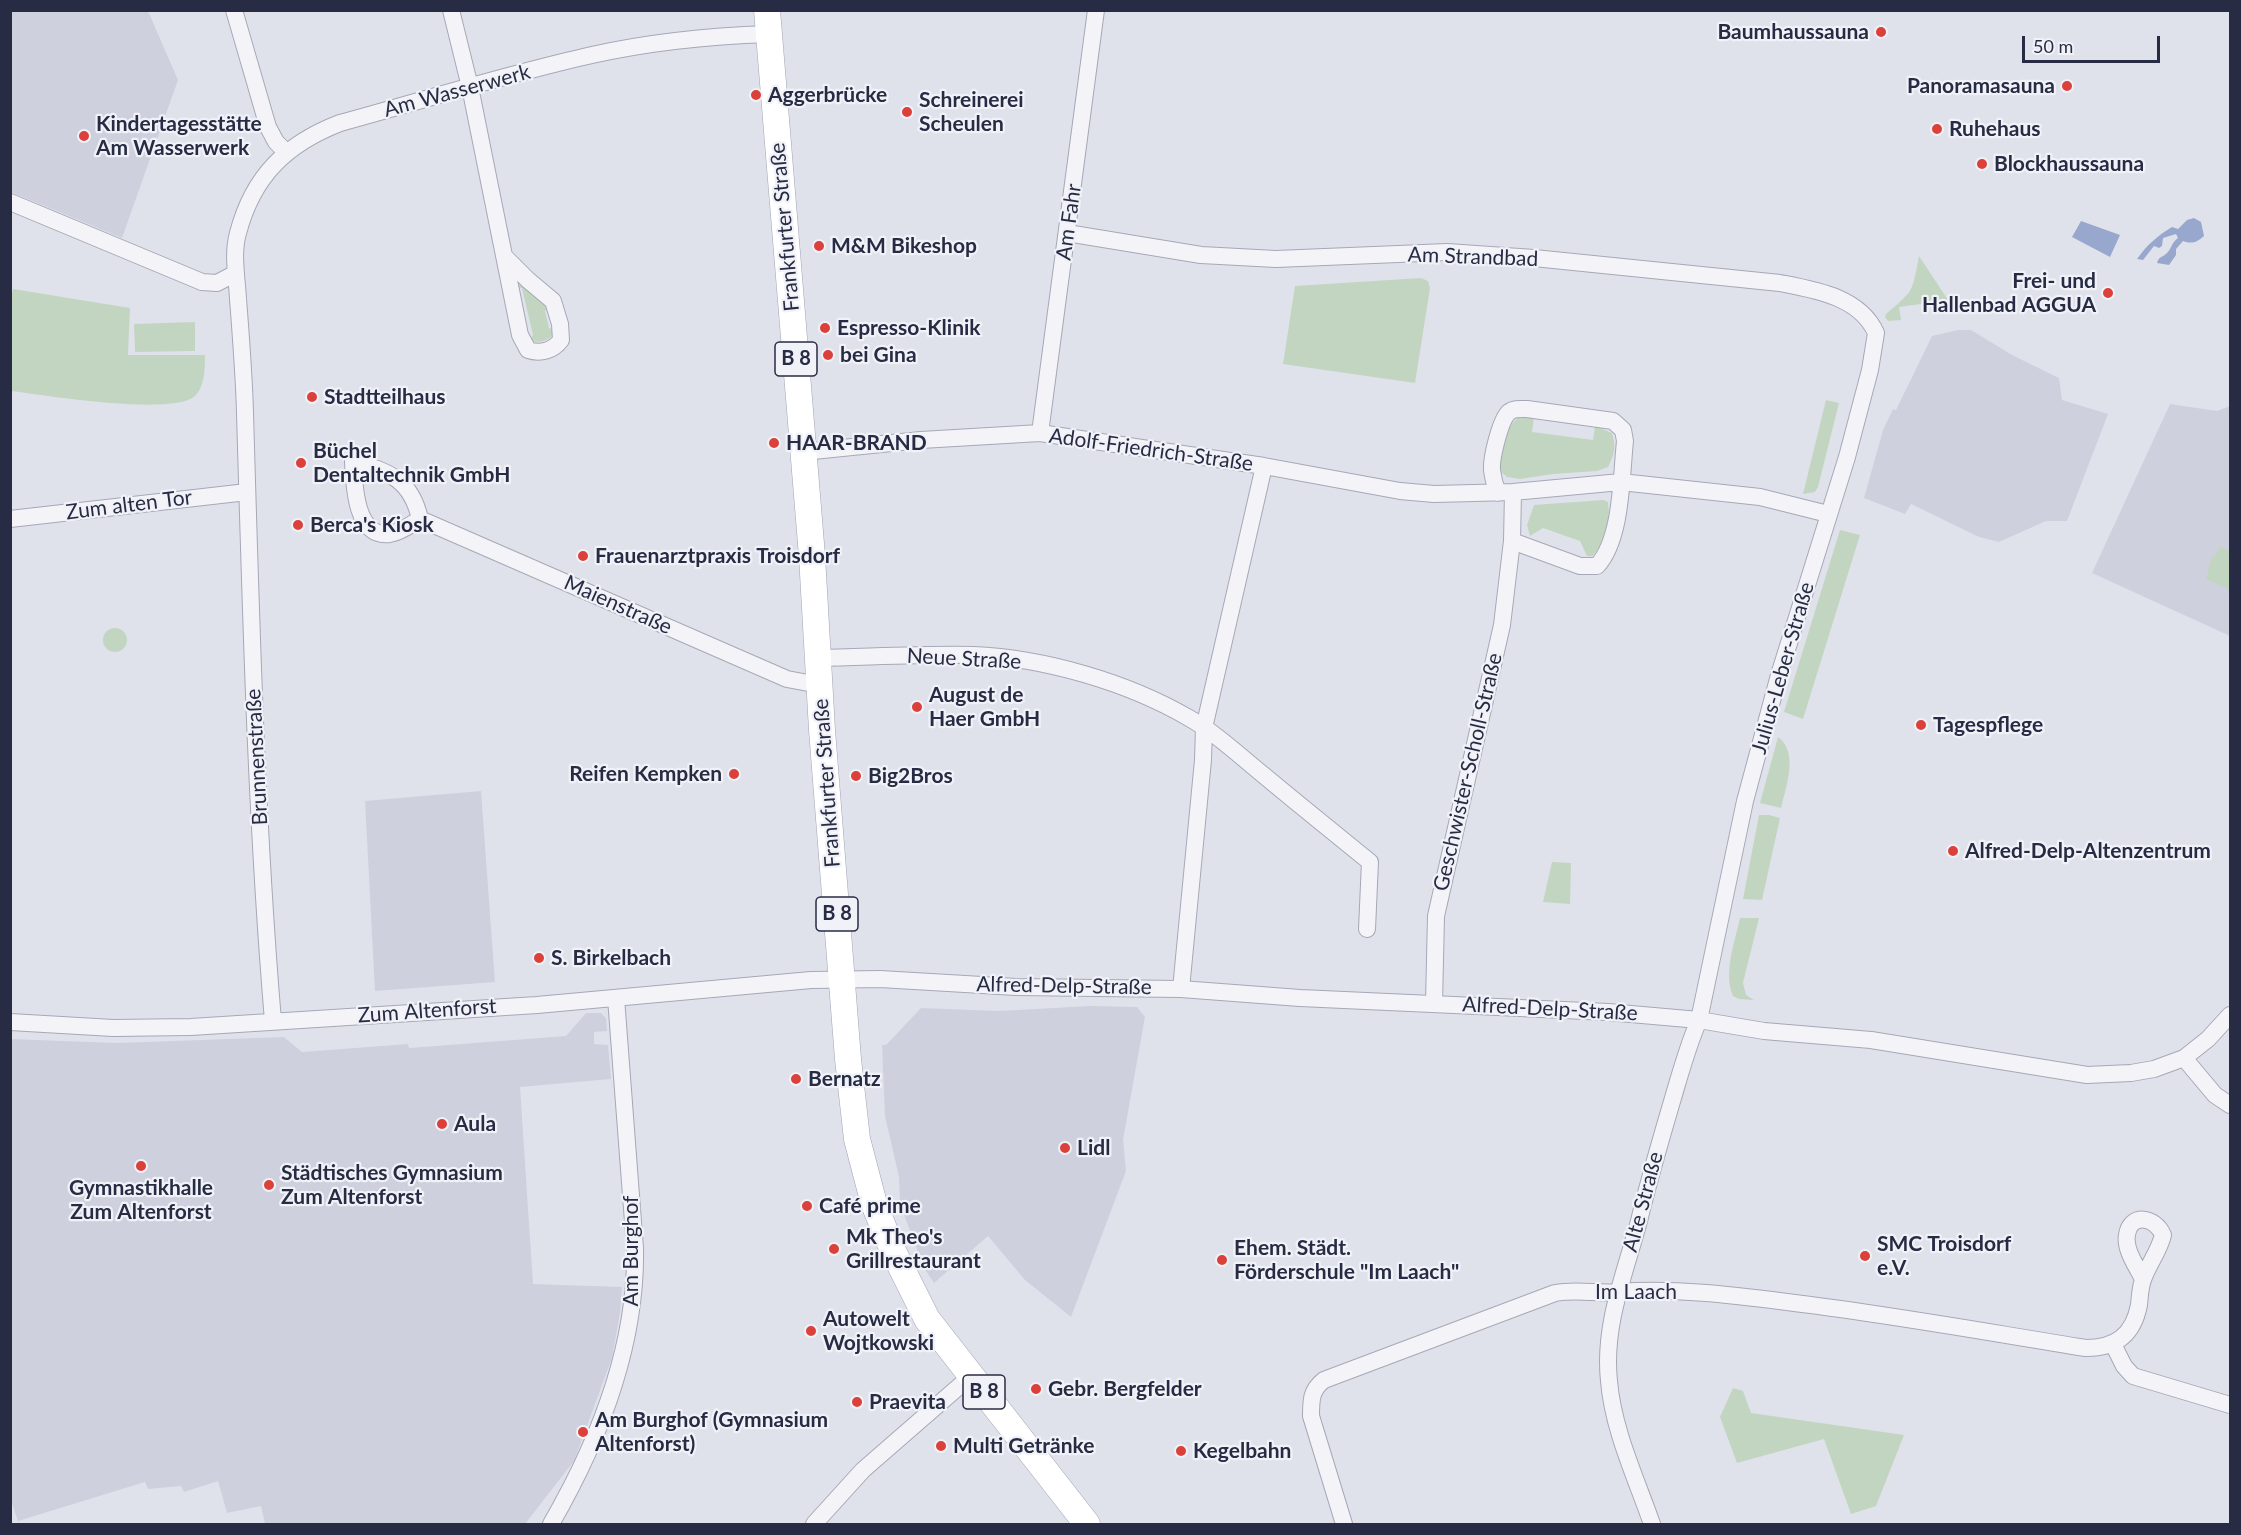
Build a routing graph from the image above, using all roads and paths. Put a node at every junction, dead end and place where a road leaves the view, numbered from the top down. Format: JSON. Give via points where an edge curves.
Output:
{"nodes":[{"id":1,"x":234,"y":10,"type":"edge"},
{"id":2,"x":451,"y":10,"type":"edge"},
{"id":3,"x":1096,"y":10,"type":"edge"},
{"id":4,"x":768,"y":22,"type":"edge"},
{"id":5,"x":470,"y":87,"type":"junction"},
{"id":6,"x":286,"y":152,"type":"junction"},
{"id":7,"x":10,"y":201,"type":"edge"},
{"id":8,"x":1067,"y":233,"type":"junction"},
{"id":9,"x":505,"y":257,"type":"junction"},
{"id":10,"x":236,"y":273,"type":"junction"},
{"id":11,"x":1870,"y":320,"type":"joint"},
{"id":12,"x":1041,"y":433,"type":"junction"},
{"id":13,"x":803,"y":452,"type":"junction"},
{"id":14,"x":1264,"y":466,"type":"junction"},
{"id":15,"x":1621,"y":482,"type":"junction"},
{"id":16,"x":247,"y":492,"type":"junction"},
{"id":17,"x":1506,"y":493,"type":"junction"},
{"id":18,"x":1828,"y":514,"type":"junction"},
{"id":19,"x":10,"y":519,"type":"edge"},
{"id":20,"x":420,"y":519,"type":"junction"},
{"id":21,"x":1512,"y":542,"type":"junction"},
{"id":22,"x":818,"y":658,"type":"junction"},
{"id":23,"x":819,"y":684,"type":"junction"},
{"id":24,"x":1204,"y":728,"type":"junction"},
{"id":25,"x":1367,"y":929,"type":"dead end"},
{"id":26,"x":843,"y":979,"type":"junction"},
{"id":27,"x":1181,"y":989,"type":"junction"},
{"id":28,"x":616,"y":998,"type":"junction"},
{"id":29,"x":1434,"y":1003,"type":"junction"},
{"id":30,"x":2230,"y":1015,"type":"edge"},
{"id":31,"x":1699,"y":1020,"type":"junction"},
{"id":32,"x":273,"y":1021,"type":"junction"},
{"id":33,"x":10,"y":1022,"type":"edge"},
{"id":34,"x":2184,"y":1058,"type":"junction"},
{"id":35,"x":2230,"y":1105,"type":"edge"},
{"id":36,"x":2142,"y":1279,"type":"dead end"},
{"id":37,"x":1617,"y":1293,"type":"junction"},
{"id":38,"x":2113,"y":1344,"type":"junction"},
{"id":39,"x":971,"y":1376,"type":"junction"},
{"id":40,"x":2230,"y":1405,"type":"edge"},
{"id":41,"x":551,"y":1524,"type":"edge"},
{"id":42,"x":814,"y":1524,"type":"edge"},
{"id":43,"x":1087,"y":1524,"type":"edge"},
{"id":44,"x":1344,"y":1524,"type":"edge"},
{"id":45,"x":1652,"y":1524,"type":"edge"}],
"edges":[{"from":1,"to":6,"type":"street","via":[[268,127]]},
{"from":2,"to":5,"type":"street"},
{"from":3,"to":8,"type":"street","name":"Am Fahr"},
{"from":4,"to":5,"type":"street","name":"Am Wasserwerk","via":[[737,35],[591,55]]},
{"from":4,"to":13,"type":"main road","name":"Frankfurter Straße","number":"B 8"},
{"from":5,"to":6,"type":"street","name":"Am Wasserwerk","via":[[340,123],[311,135]]},
{"from":5,"to":9,"type":"street"},
{"from":6,"to":10,"type":"street","name":"Am Wasserwerk","via":[[265,174],[246,209],[237,234]]},
{"from":7,"to":10,"type":"street","via":[[202,282],[217,283]]},
{"from":8,"to":11,"type":"street","name":"Am Strandbad","via":[[1201,255],[1276,259],[1448,252],[1780,283],[1817,290],[1858,309]]},
{"from":8,"to":12,"type":"street","name":"Am Fahr"},
{"from":9,"to":9,"type":"street","via":[[523,345],[536,352],[551,349],[561,340],[553,301]]},
{"from":10,"to":16,"type":"street","name":"Am Wasserwerk"},
{"from":11,"to":18,"type":"street","name":"Julius-Leber-Straße","via":[[1876,333],[1874,352]]},
{"from":12,"to":13,"type":"street","name":"Adolf-Friedrich-Straße"},
{"from":12,"to":14,"type":"street","name":"Adolf-Friedrich-Straße"},
{"from":13,"to":22,"type":"main road","name":"Frankfurter Straße","number":"B 8"},
{"from":14,"to":17,"type":"street","name":"Adolf-Friedrich-Straße","via":[[1400,491]]},
{"from":14,"to":24,"type":"street"},
{"from":15,"to":17,"type":"street","name":"Adolf-Friedrich-Straße"},
{"from":15,"to":17,"type":"street","via":[[1625,435],[1613,421],[1516,409],[1504,420],[1492,458],[1492,473]]},
{"from":15,"to":18,"type":"street","name":"Adolf-Friedrich-Straße","via":[[1760,497]]},
{"from":15,"to":21,"type":"street","via":[[1619,516],[1597,566],[1580,566]]},
{"from":16,"to":19,"type":"street","name":"Zum alten Tor"},
{"from":16,"to":32,"type":"street","name":"Brunnenstraße"},
{"from":17,"to":21,"type":"street","name":"Geschwister-Scholl-Straße"},
{"from":18,"to":31,"type":"street","name":"Julius-Leber-Straße","via":[[1745,801]]},
{"from":20,"to":20,"type":"street","via":[[410,490],[380,469],[353,461],[361,517],[371,528],[387,534]]},
{"from":20,"to":23,"type":"street","name":"Maienstraße","via":[[787,679]]},
{"from":21,"to":29,"type":"street","name":"Geschwister-Scholl-Straße","via":[[1502,625],[1436,916]]},
{"from":22,"to":23,"type":"main road","name":"Frankfurter Straße","number":"B 8"},
{"from":22,"to":24,"type":"street","name":"Neue Straße","via":[[974,655],[1019,660],[1061,668],[1124,688]]},
{"from":23,"to":26,"type":"main road","name":"Frankfurter Straße","number":"B 8"},
{"from":24,"to":25,"type":"street","name":"Neue Straße","via":[[1370,862]]},
{"from":24,"to":27,"type":"street"},
{"from":26,"to":27,"type":"street","name":"Alfred-Delp-Straße"},
{"from":26,"to":28,"type":"street","name":"Zum Altenforst"},
{"from":26,"to":39,"type":"main road","name":"Frankfurter Straße","number":"B 8","via":[[852,1111],[868,1187],[915,1297]]},
{"from":27,"to":29,"type":"street","name":"Alfred-Delp-Straße"},
{"from":28,"to":32,"type":"street","name":"Zum Altenforst"},
{"from":28,"to":41,"type":"street","name":"Am Burghof","via":[[635,1248],[632,1315],[609,1399],[572,1487]]},
{"from":29,"to":31,"type":"street","name":"Alfred-Delp-Straße"},
{"from":30,"to":34,"type":"street","name":"Alfred-Delp-Straße","via":[[2208,1040]]},
{"from":31,"to":34,"type":"street","name":"Alfred-Delp-Straße","via":[[1764,1031],[1916,1046],[2087,1075],[2154,1069]]},
{"from":31,"to":37,"type":"street","name":"Alte Straße"},
{"from":32,"to":33,"type":"street","name":"Zum Altenforst","via":[[124,1028]]},
{"from":34,"to":35,"type":"street","via":[[2215,1095]]},
{"from":36,"to":38,"type":"street","via":[[2132,1325]]},
{"from":37,"to":38,"type":"street","name":"Im Laach","via":[[1661,1290],[1714,1294],[1811,1305],[2086,1348]]},
{"from":37,"to":44,"type":"street","name":"Im Laach","via":[[1555,1293],[1319,1384],[1312,1394],[1311,1416]]},
{"from":37,"to":45,"type":"street","name":"Alte Straße","via":[[1608,1342],[1610,1391],[1621,1439]]},
{"from":38,"to":40,"type":"street","via":[[2133,1376]]},
{"from":39,"to":42,"type":"street","via":[[868,1465]]},
{"from":39,"to":43,"type":"main road","name":"Frankfurter Straße","number":"B 8"}]}
